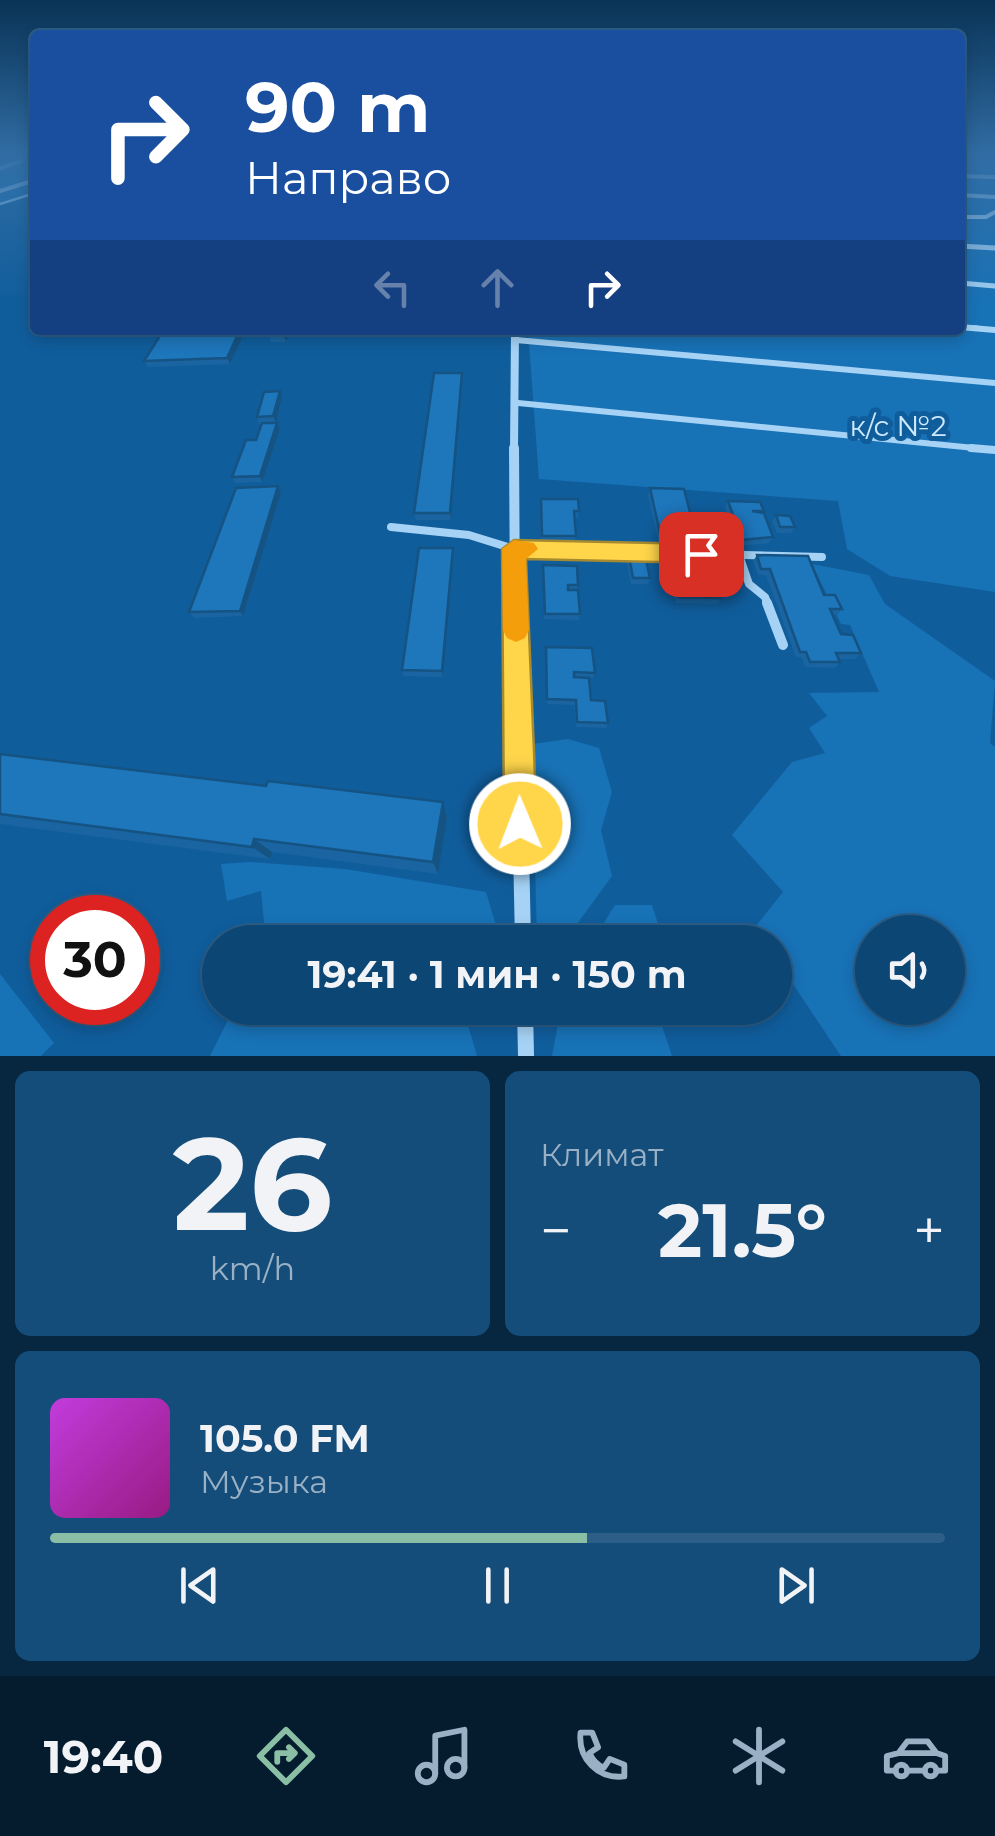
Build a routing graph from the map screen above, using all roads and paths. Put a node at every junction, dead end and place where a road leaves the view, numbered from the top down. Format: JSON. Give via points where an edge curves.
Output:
{"nodes":[{"id":1,"x":995,"y":212,"type":"edge"},
{"id":2,"x":965,"y":218,"type":"edge"},
{"id":3,"x":965,"y":246,"type":"edge"},
{"id":4,"x":995,"y":248,"type":"edge"},
{"id":5,"x":965,"y":283,"type":"edge"},
{"id":6,"x":995,"y":286,"type":"edge"},
{"id":7,"x":965,"y":327,"type":"edge"},
{"id":8,"x":995,"y":330,"type":"edge"},
{"id":9,"x":516,"y":335,"type":"edge"},
{"id":10,"x":995,"y":383,"type":"edge"},
{"id":11,"x":518,"y":403,"type":"junction"},
{"id":12,"x":995,"y":450,"type":"edge"},
{"id":13,"x":391,"y":526,"type":"dead end"},
{"id":14,"x":514,"y":549,"type":"junction"},
{"id":15,"x":738,"y":554,"type":"junction"},
{"id":16,"x":822,"y":557,"type":"dead end"},
{"id":17,"x":783,"y":646,"type":"dead end"},
{"id":18,"x":523,"y":925,"type":"edge"},
{"id":19,"x":525,"y":1025,"type":"edge"},
{"id":20,"x":526,"y":1056,"type":"edge"}],
"edges":[{"from":1,"to":2,"type":"lane"},
{"from":3,"to":4,"type":"lane"},
{"from":5,"to":6,"type":"lane"},
{"from":7,"to":8,"type":"lane"},
{"from":9,"to":10,"type":"lane"},
{"from":9,"to":11,"type":"street"},
{"from":11,"to":12,"type":"lane"},
{"from":11,"to":14,"type":"street"},
{"from":13,"to":14,"type":"lane"},
{"from":14,"to":15,"type":"lane"},
{"from":14,"to":18,"type":"street"},
{"from":15,"to":16,"type":"lane"},
{"from":15,"to":17,"type":"lane"},
{"from":19,"to":20,"type":"street"}]}
